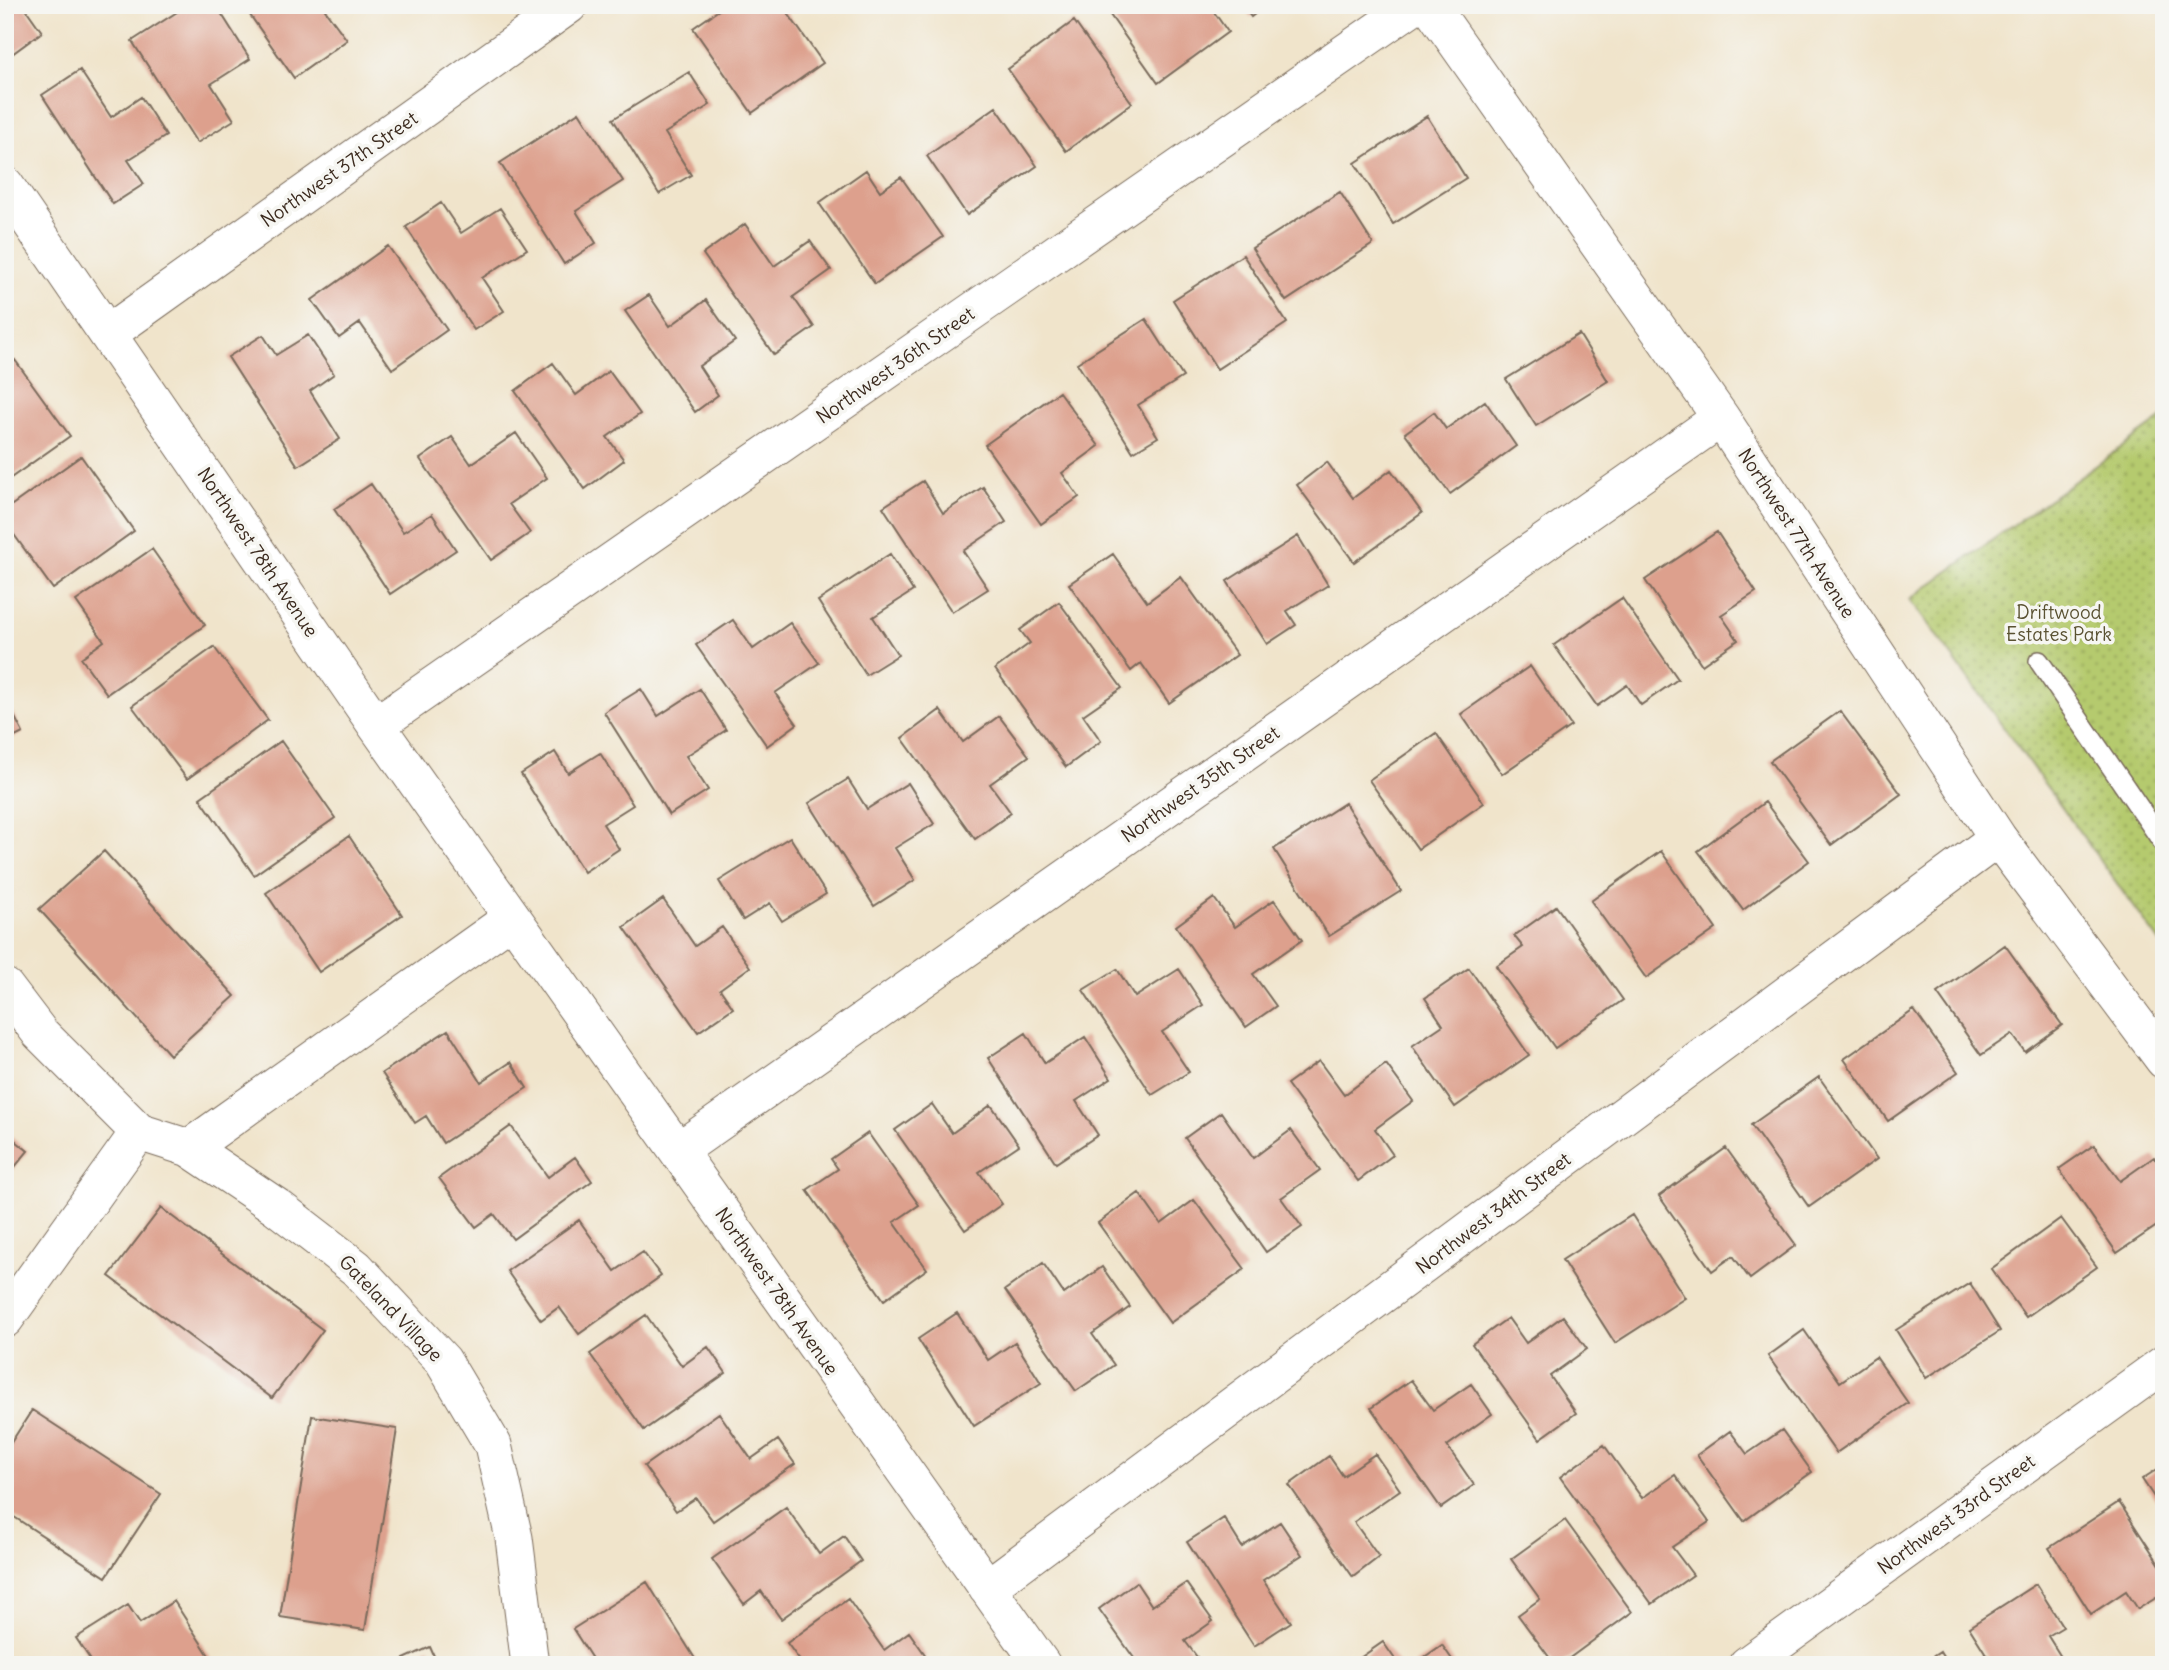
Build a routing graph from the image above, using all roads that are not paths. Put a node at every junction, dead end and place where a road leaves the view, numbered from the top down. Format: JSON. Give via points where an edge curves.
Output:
{"nodes":[{"id":1,"x":569,"y":5,"type":"edge"},
{"id":2,"x":1414,"y":5,"type":"edge"},
{"id":3,"x":1430,"y":5,"type":"edge"},
{"id":4,"x":5,"y":185,"type":"edge"},
{"id":5,"x":108,"y":333,"type":"junction"},
{"id":6,"x":1721,"y":418,"type":"junction"},
{"id":7,"x":2039,"y":661,"type":"dead end"},
{"id":8,"x":376,"y":725,"type":"junction"},
{"id":9,"x":1998,"y":838,"type":"junction"},
{"id":10,"x":2164,"y":844,"type":"edge"},
{"id":11,"x":512,"y":918,"type":"junction"},
{"id":12,"x":5,"y":987,"type":"edge"},
{"id":13,"x":2164,"y":1060,"type":"edge"},
{"id":14,"x":139,"y":1132,"type":"junction"},
{"id":15,"x":189,"y":1149,"type":"junction"},
{"id":16,"x":678,"y":1151,"type":"junction"},
{"id":17,"x":5,"y":1319,"type":"edge"},
{"id":18,"x":2164,"y":1364,"type":"edge"},
{"id":19,"x":987,"y":1588,"type":"junction"},
{"id":20,"x":530,"y":1665,"type":"edge"},
{"id":21,"x":1042,"y":1665,"type":"edge"},
{"id":22,"x":1747,"y":1665,"type":"edge"}],
"edges":[{"from":1,"to":5,"type":"street","name":"Northwest 37th Street"},
{"from":2,"to":8,"type":"street","name":"Northwest 36th Street"},
{"from":3,"to":6,"type":"street","name":"Northwest 77th Avenue"},
{"from":4,"to":5,"type":"street","name":"Northwest 78th Avenue"},
{"from":5,"to":8,"type":"street","name":"Northwest 78th Avenue"},
{"from":6,"to":9,"type":"street","name":"Northwest 77th Avenue"},
{"from":6,"to":16,"type":"street","name":"Northwest 35th Street"},
{"from":7,"to":10,"type":"lane"},
{"from":8,"to":11,"type":"street","name":"Northwest 78th Avenue"},
{"from":9,"to":13,"type":"street","name":"Northwest 77th Avenue"},
{"from":9,"to":19,"type":"street","name":"Northwest 34th Street"},
{"from":11,"to":15,"type":"street"},
{"from":11,"to":16,"type":"street","name":"Northwest 78th Avenue"},
{"from":12,"to":14,"type":"street","name":"Gateland Village","via":[[40,1033]]},
{"from":14,"to":15,"type":"street","name":"Gateland Village"},
{"from":14,"to":17,"type":"street"},
{"from":15,"to":20,"type":"street","name":"Gateland Village","via":[[277,1207],[356,1268],[443,1361],[493,1445],[514,1538]]},
{"from":16,"to":19,"type":"street","name":"Northwest 78th Avenue"},
{"from":18,"to":22,"type":"street","name":"Northwest 33rd Street"},
{"from":19,"to":21,"type":"street","name":"Northwest 78th Avenue"}]}
